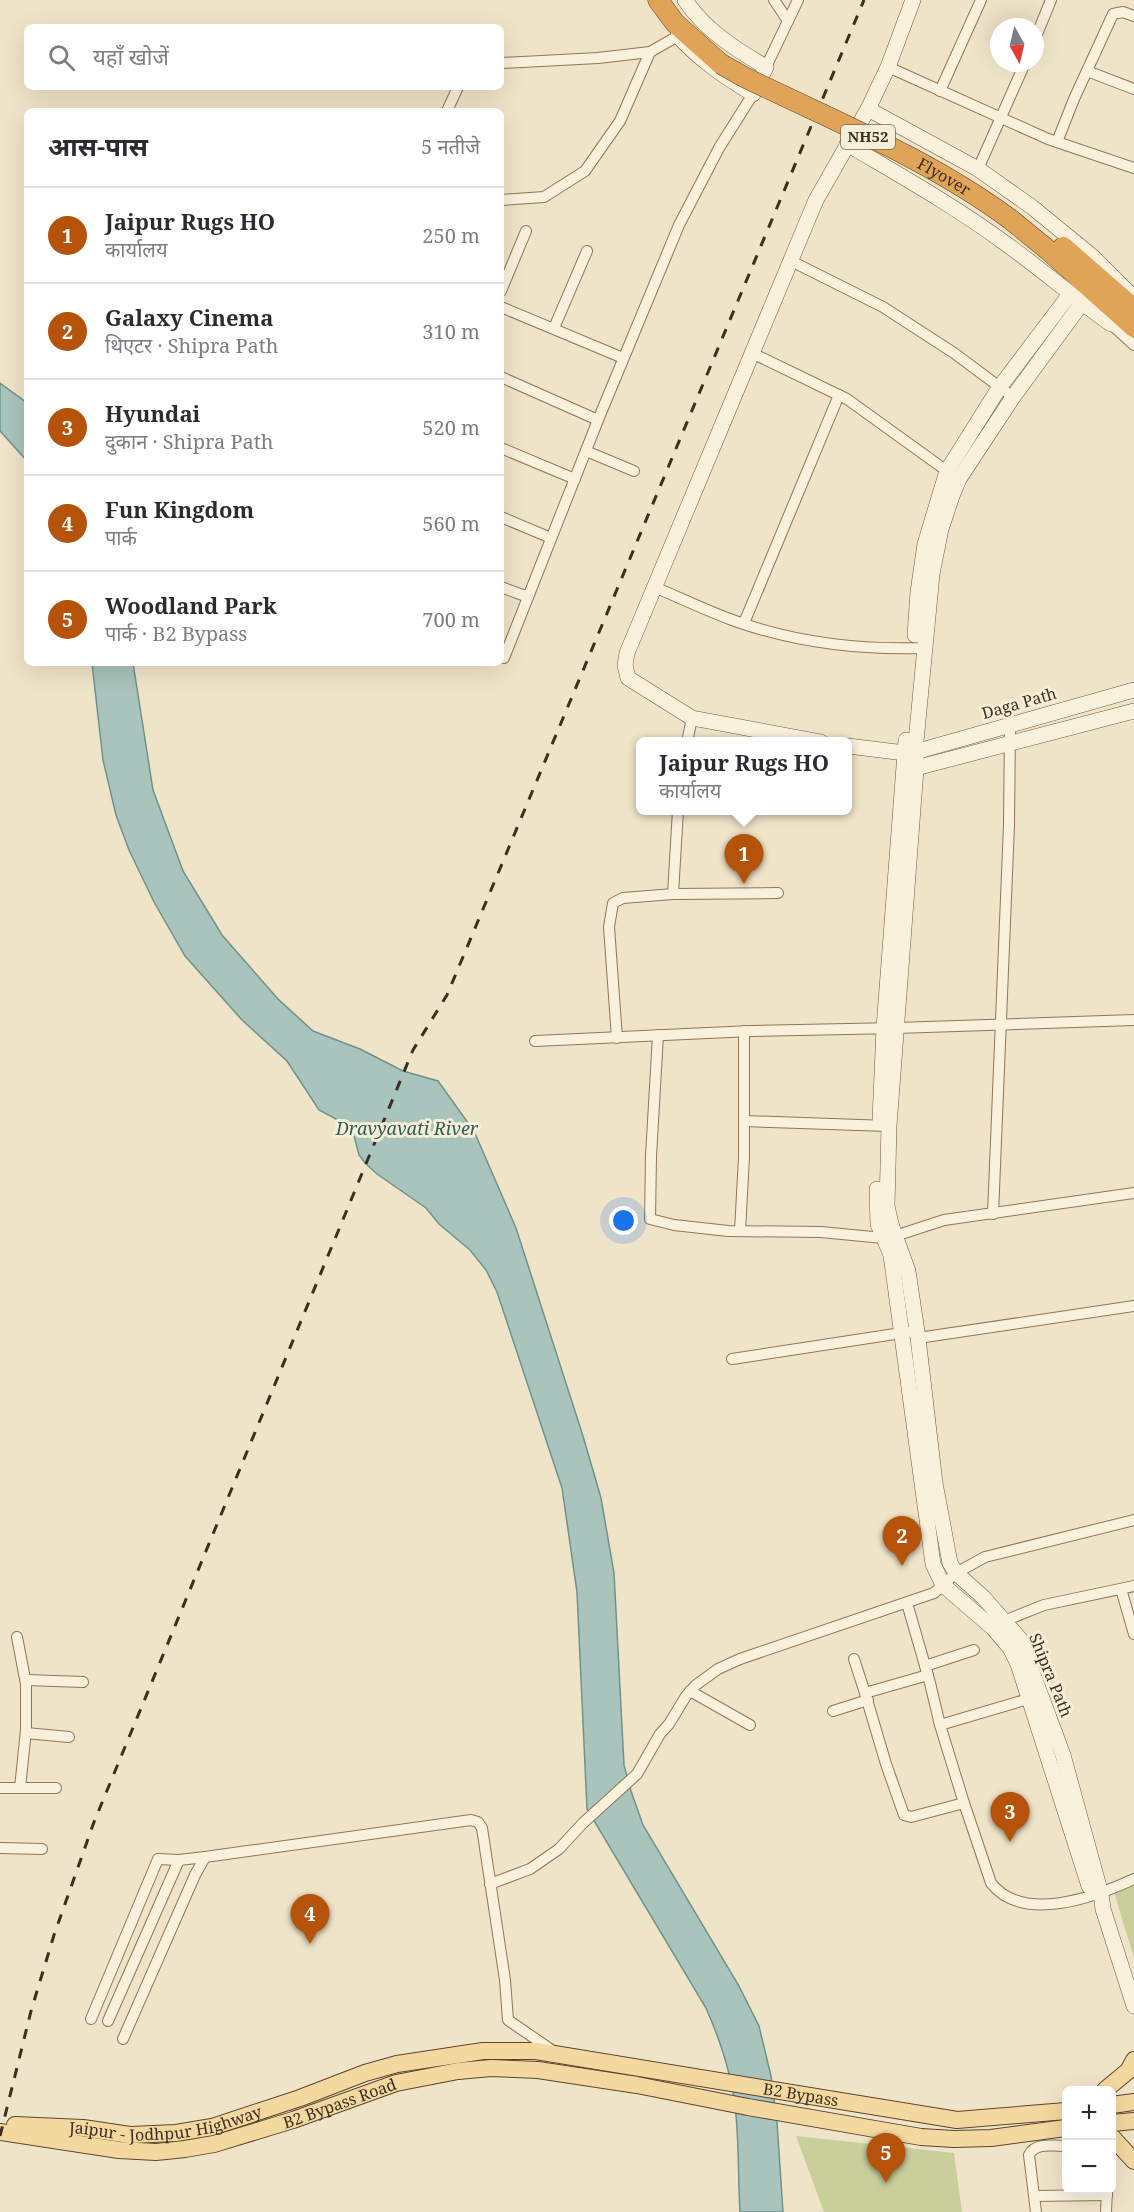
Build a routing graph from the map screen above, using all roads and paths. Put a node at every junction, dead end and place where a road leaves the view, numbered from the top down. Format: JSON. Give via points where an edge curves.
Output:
{"nodes":[{"id":1,"x":650,"y":0,"type":"edge"},
{"id":2,"x":658,"y":0,"type":"edge"},
{"id":3,"x":672,"y":0,"type":"edge"},
{"id":4,"x":685,"y":0,"type":"edge"},
{"id":5,"x":774,"y":0,"type":"edge"},
{"id":6,"x":798,"y":0,"type":"edge"},
{"id":7,"x":913,"y":0,"type":"edge"},
{"id":8,"x":981,"y":0,"type":"edge"},
{"id":9,"x":1051,"y":0,"type":"edge"},
{"id":10,"x":1134,"y":16,"type":"edge"},
{"id":11,"x":1044,"y":18,"type":"edge"},
{"id":12,"x":788,"y":21,"type":"junction"},
{"id":13,"x":678,"y":36,"type":"junction"},
{"id":14,"x":736,"y":50,"type":"junction"},
{"id":15,"x":650,"y":52,"type":"junction"},
{"id":16,"x":504,"y":63,"type":"edge"},
{"id":17,"x":766,"y":67,"type":"junction"},
{"id":18,"x":888,"y":67,"type":"junction"},
{"id":19,"x":1087,"y":71,"type":"junction"},
{"id":20,"x":1021,"y":72,"type":"edge"},
{"id":21,"x":722,"y":75,"type":"junction"},
{"id":22,"x":457,"y":90,"type":"edge"},
{"id":23,"x":1134,"y":90,"type":"edge"},
{"id":24,"x":940,"y":91,"type":"junction"},
{"id":25,"x":753,"y":94,"type":"junction"},
{"id":26,"x":448,"y":108,"type":"edge"},
{"id":27,"x":868,"y":110,"type":"junction"},
{"id":28,"x":1002,"y":119,"type":"junction"},
{"id":29,"x":1057,"y":142,"type":"junction"},
{"id":30,"x":847,"y":144,"type":"junction"},
{"id":31,"x":1134,"y":168,"type":"edge"},
{"id":32,"x":978,"y":169,"type":"junction"},
{"id":33,"x":504,"y":200,"type":"edge"},
{"id":34,"x":1012,"y":213,"type":"junction"},
{"id":35,"x":526,"y":231,"type":"dead end"},
{"id":36,"x":587,"y":251,"type":"dead end"},
{"id":37,"x":789,"y":260,"type":"junction"},
{"id":38,"x":504,"y":284,"type":"edge"},
{"id":39,"x":1076,"y":299,"type":"junction"},
{"id":40,"x":504,"y":308,"type":"edge"},
{"id":41,"x":1128,"y":317,"type":"edge"},
{"id":42,"x":554,"y":328,"type":"junction"},
{"id":43,"x":1134,"y":345,"type":"edge"},
{"id":44,"x":752,"y":353,"type":"junction"},
{"id":45,"x":623,"y":358,"type":"junction"},
{"id":46,"x":504,"y":378,"type":"edge"},
{"id":47,"x":999,"y":388,"type":"junction"},
{"id":48,"x":839,"y":395,"type":"junction"},
{"id":49,"x":1013,"y":397,"type":"junction"},
{"id":50,"x":598,"y":420,"type":"junction"},
{"id":51,"x":504,"y":449,"type":"edge"},
{"id":52,"x":586,"y":451,"type":"junction"},
{"id":53,"x":634,"y":471,"type":"dead end"},
{"id":54,"x":953,"y":475,"type":"junction"},
{"id":55,"x":575,"y":479,"type":"junction"},
{"id":56,"x":504,"y":518,"type":"edge"},
{"id":57,"x":551,"y":537,"type":"junction"},
{"id":58,"x":654,"y":586,"type":"junction"},
{"id":59,"x":504,"y":588,"type":"edge"},
{"id":60,"x":528,"y":597,"type":"junction"},
{"id":61,"x":744,"y":623,"type":"junction"},
{"id":62,"x":919,"y":648,"type":"junction"},
{"id":63,"x":504,"y":658,"type":"dead end"},
{"id":64,"x":1134,"y":690,"type":"edge"},
{"id":65,"x":1134,"y":711,"type":"edge"},
{"id":66,"x":692,"y":718,"type":"junction"},
{"id":67,"x":1010,"y":725,"type":"junction"},
{"id":68,"x":688,"y":737,"type":"edge"},
{"id":69,"x":799,"y":737,"type":"edge"},
{"id":70,"x":1010,"y":745,"type":"junction"},
{"id":71,"x":852,"y":746,"type":"edge"},
{"id":72,"x":910,"y":753,"type":"junction"},
{"id":73,"x":910,"y":770,"type":"junction"},
{"id":74,"x":678,"y":815,"type":"edge"},
{"id":75,"x":778,"y":893,"type":"dead end"},
{"id":76,"x":673,"y":894,"type":"junction"},
{"id":77,"x":1134,"y":1020,"type":"edge"},
{"id":78,"x":1002,"y":1024,"type":"junction"},
{"id":79,"x":890,"y":1028,"type":"junction"},
{"id":80,"x":744,"y":1031,"type":"junction"},
{"id":81,"x":658,"y":1035,"type":"junction"},
{"id":82,"x":617,"y":1038,"type":"junction"},
{"id":83,"x":535,"y":1041,"type":"dead end"},
{"id":84,"x":744,"y":1121,"type":"junction"},
{"id":85,"x":884,"y":1126,"type":"junction"},
{"id":86,"x":1134,"y":1193,"type":"edge"},
{"id":87,"x":993,"y":1214,"type":"junction"},
{"id":88,"x":740,"y":1231,"type":"junction"},
{"id":89,"x":889,"y":1237,"type":"junction"},
{"id":90,"x":1134,"y":1306,"type":"edge"},
{"id":91,"x":901,"y":1333,"type":"junction"},
{"id":92,"x":918,"y":1335,"type":"junction"},
{"id":93,"x":732,"y":1359,"type":"dead end"},
{"id":94,"x":1134,"y":1520,"type":"edge"},
{"id":95,"x":956,"y":1573,"type":"junction"},
{"id":96,"x":943,"y":1585,"type":"junction"},
{"id":97,"x":1133,"y":1588,"type":"edge"},
{"id":98,"x":1121,"y":1589,"type":"junction"},
{"id":99,"x":907,"y":1603,"type":"junction"},
{"id":100,"x":1004,"y":1621,"type":"junction"},
{"id":101,"x":1134,"y":1634,"type":"edge"},
{"id":102,"x":17,"y":1637,"type":"dead end"},
{"id":103,"x":974,"y":1650,"type":"dead end"},
{"id":104,"x":854,"y":1659,"type":"dead end"},
{"id":105,"x":926,"y":1670,"type":"junction"},
{"id":106,"x":26,"y":1680,"type":"junction"},
{"id":107,"x":83,"y":1682,"type":"dead end"},
{"id":108,"x":690,"y":1691,"type":"junction"},
{"id":109,"x":867,"y":1697,"type":"junction"},
{"id":110,"x":1035,"y":1697,"type":"junction"},
{"id":111,"x":833,"y":1711,"type":"dead end"},
{"id":112,"x":750,"y":1725,"type":"dead end"},
{"id":113,"x":940,"y":1725,"type":"junction"},
{"id":114,"x":26,"y":1733,"type":"junction"},
{"id":115,"x":69,"y":1737,"type":"dead end"},
{"id":116,"x":0,"y":1788,"type":"edge"},
{"id":117,"x":20,"y":1788,"type":"junction"},
{"id":118,"x":56,"y":1788,"type":"dead end"},
{"id":119,"x":963,"y":1803,"type":"junction"},
{"id":120,"x":0,"y":1848,"type":"edge"},
{"id":121,"x":42,"y":1849,"type":"dead end"},
{"id":122,"x":205,"y":1857,"type":"junction"},
{"id":123,"x":179,"y":1860,"type":"junction"},
{"id":124,"x":1134,"y":1879,"type":"edge"},
{"id":125,"x":490,"y":1884,"type":"junction"},
{"id":126,"x":1099,"y":1900,"type":"junction"},
{"id":127,"x":1134,"y":2006,"type":"edge"},
{"id":128,"x":91,"y":2019,"type":"dead end"},
{"id":129,"x":108,"y":2021,"type":"dead end"},
{"id":130,"x":123,"y":2039,"type":"dead end"},
{"id":131,"x":536,"y":2051,"type":"joint"},
{"id":132,"x":558,"y":2055,"type":"junction"},
{"id":133,"x":1134,"y":2060,"type":"edge"},
{"id":134,"x":1111,"y":2086,"type":"edge"},
{"id":135,"x":1134,"y":2102,"type":"edge"},
{"id":136,"x":1116,"y":2104,"type":"edge"},
{"id":137,"x":1062,"y":2110,"type":"edge"},
{"id":138,"x":1134,"y":2121,"type":"edge"},
{"id":139,"x":0,"y":2122,"type":"edge"},
{"id":140,"x":1116,"y":2123,"type":"edge"},
{"id":141,"x":1062,"y":2129,"type":"edge"},
{"id":142,"x":0,"y":2132,"type":"edge"},
{"id":143,"x":1115,"y":2140,"type":"edge"},
{"id":144,"x":1062,"y":2146,"type":"edge"},
{"id":145,"x":1134,"y":2161,"type":"edge"},
{"id":146,"x":1070,"y":2194,"type":"edge"},
{"id":147,"x":1107,"y":2194,"type":"edge"},
{"id":148,"x":1034,"y":2196,"type":"junction"},
{"id":149,"x":1036,"y":2212,"type":"edge"},
{"id":150,"x":1107,"y":2212,"type":"edge"}],
"edges":[{"from":1,"to":13,"type":"street"},
{"from":2,"to":34,"type":"highway","name":"Flyover","number":"NH52","bridge":true,"via":[[675,23],[736,73]]},
{"from":3,"to":34,"type":"highway","name":"Flyover","number":"NH52","via":[[701,31],[749,66],[925,151],[984,186]]},
{"from":4,"to":14,"type":"street","via":[[708,27]]},
{"from":5,"to":12,"type":"street"},
{"from":6,"to":12,"type":"street"},
{"from":7,"to":18,"type":"street"},
{"from":8,"to":24,"type":"street"},
{"from":9,"to":11,"type":"street"},
{"from":10,"to":19,"type":"street","via":[[1113,14]]},
{"from":12,"to":17,"type":"street"},
{"from":13,"to":15,"type":"street"},
{"from":13,"to":21,"type":"street"},
{"from":14,"to":17,"type":"street"},
{"from":14,"to":21,"type":"street"},
{"from":15,"to":16,"type":"street"},
{"from":15,"to":33,"type":"street","via":[[620,121],[585,171],[544,197]]},
{"from":17,"to":25,"type":"street"},
{"from":18,"to":24,"type":"street"},
{"from":18,"to":27,"type":"street"},
{"from":19,"to":23,"type":"street"},
{"from":19,"to":29,"type":"street"},
{"from":20,"to":28,"type":"street"},
{"from":21,"to":25,"type":"street"},
{"from":22,"to":26,"type":"street"},
{"from":24,"to":28,"type":"street"},
{"from":25,"to":45,"type":"street","via":[[719,148],[679,225]]},
{"from":27,"to":30,"type":"street"},
{"from":27,"to":32,"type":"street"},
{"from":28,"to":29,"type":"street"},
{"from":28,"to":32,"type":"street"},
{"from":29,"to":31,"type":"street"},
{"from":30,"to":37,"type":"street"},
{"from":30,"to":39,"type":"street","via":[[1002,240]]},
{"from":32,"to":41,"type":"street","via":[[1093,257],[1130,294]]},
{"from":34,"to":41,"type":"highway","name":"Flyover","number":"NH52","via":[[1048,250]]},
{"from":35,"to":38,"type":"street"},
{"from":36,"to":42,"type":"street"},
{"from":37,"to":44,"type":"street"},
{"from":37,"to":47,"type":"street","via":[[883,307]]},
{"from":39,"to":41,"type":"street"},
{"from":39,"to":47,"type":"street"},
{"from":39,"to":49,"type":"street"},
{"from":40,"to":42,"type":"street"},
{"from":41,"to":43,"type":"street"},
{"from":42,"to":45,"type":"street"},
{"from":44,"to":48,"type":"street"},
{"from":44,"to":58,"type":"street"},
{"from":45,"to":50,"type":"street"},
{"from":46,"to":50,"type":"street"},
{"from":47,"to":49,"type":"street"},
{"from":47,"to":54,"type":"street"},
{"from":48,"to":54,"type":"street"},
{"from":48,"to":61,"type":"street"},
{"from":49,"to":54,"type":"street"},
{"from":50,"to":52,"type":"street"},
{"from":51,"to":55,"type":"street"},
{"from":52,"to":53,"type":"street"},
{"from":52,"to":55,"type":"street"},
{"from":54,"to":62,"type":"street"},
{"from":55,"to":57,"type":"street"},
{"from":56,"to":57,"type":"street"},
{"from":57,"to":60,"type":"street"},
{"from":58,"to":61,"type":"street"},
{"from":58,"to":66,"type":"street","via":[[627,653],[628,678]]},
{"from":59,"to":60,"type":"street"},
{"from":60,"to":63,"type":"street"},
{"from":61,"to":62,"type":"street","via":[[798,639]]},
{"from":62,"to":72,"type":"street"},
{"from":64,"to":67,"type":"street","name":"Daga Path"},
{"from":65,"to":70,"type":"street"},
{"from":66,"to":68,"type":"street"},
{"from":66,"to":69,"type":"street"},
{"from":67,"to":70,"type":"street"},
{"from":67,"to":72,"type":"street","name":"Daga Path"},
{"from":70,"to":73,"type":"street"},
{"from":70,"to":78,"type":"street"},
{"from":71,"to":72,"type":"street"},
{"from":72,"to":73,"type":"street"},
{"from":73,"to":79,"type":"street"},
{"from":74,"to":76,"type":"street"},
{"from":75,"to":76,"type":"street"},
{"from":76,"to":82,"type":"street","via":[[623,898],[613,903],[609,927]]},
{"from":77,"to":78,"type":"street"},
{"from":78,"to":79,"type":"street"},
{"from":78,"to":87,"type":"street"},
{"from":79,"to":80,"type":"street"},
{"from":79,"to":85,"type":"street"},
{"from":80,"to":81,"type":"street"},
{"from":80,"to":84,"type":"street"},
{"from":81,"to":82,"type":"street"},
{"from":81,"to":88,"type":"street","via":[[650,1219]]},
{"from":82,"to":83,"type":"street"},
{"from":84,"to":85,"type":"street"},
{"from":84,"to":88,"type":"street"},
{"from":85,"to":89,"type":"street"},
{"from":86,"to":87,"type":"street"},
{"from":87,"to":89,"type":"street","via":[[944,1220]]},
{"from":88,"to":89,"type":"street"},
{"from":89,"to":91,"type":"street"},
{"from":89,"to":92,"type":"street","name":"Shipra Path","via":[[908,1271]]},
{"from":90,"to":92,"type":"street"},
{"from":91,"to":92,"type":"street"},
{"from":91,"to":93,"type":"street"},
{"from":91,"to":96,"type":"street","via":[[933,1564]]},
{"from":92,"to":95,"type":"street","name":"Shipra Path","via":[[935,1483],[950,1563]]},
{"from":94,"to":95,"type":"street","via":[[985,1557]]},
{"from":95,"to":96,"type":"street"},
{"from":95,"to":100,"type":"street","name":"Shipra Path"},
{"from":96,"to":99,"type":"street","via":[[934,1593]]},
{"from":96,"to":110,"type":"street","via":[[1010,1648]]},
{"from":97,"to":98,"type":"street"},
{"from":98,"to":100,"type":"street","via":[[1044,1605]]},
{"from":98,"to":101,"type":"street"},
{"from":99,"to":105,"type":"street"},
{"from":99,"to":108,"type":"street","via":[[740,1659],[704,1677]]},
{"from":100,"to":110,"type":"street","name":"Shipra Path","via":[[1020,1639]]},
{"from":102,"to":106,"type":"street"},
{"from":103,"to":105,"type":"street"},
{"from":104,"to":109,"type":"street"},
{"from":105,"to":109,"type":"street"},
{"from":105,"to":113,"type":"street"},
{"from":106,"to":107,"type":"street"},
{"from":106,"to":114,"type":"street"},
{"from":108,"to":112,"type":"street"},
{"from":108,"to":125,"type":"street","via":[[636,1774],[559,1849],[530,1869]]},
{"from":109,"to":111,"type":"street"},
{"from":109,"to":119,"type":"street","via":[[904,1815],[911,1817]]},
{"from":110,"to":113,"type":"street"},
{"from":110,"to":126,"type":"street","name":"Shipra Path","via":[[1063,1755]]},
{"from":113,"to":119,"type":"street"},
{"from":114,"to":115,"type":"street"},
{"from":114,"to":117,"type":"street"},
{"from":116,"to":117,"type":"street"},
{"from":117,"to":118,"type":"street"},
{"from":119,"to":126,"type":"street","via":[[991,1882],[998,1891],[1013,1901],[1044,1905]]},
{"from":120,"to":121,"type":"street"},
{"from":122,"to":123,"type":"street"},
{"from":122,"to":125,"type":"street","via":[[471,1820],[482,1828]]},
{"from":122,"to":130,"type":"street"},
{"from":123,"to":128,"type":"street","via":[[158,1859]]},
{"from":123,"to":129,"type":"street"},
{"from":124,"to":126,"type":"street"},
{"from":125,"to":132,"type":"street","via":[[508,2020]]},
{"from":126,"to":127,"type":"street","name":"Shipra Path"},
{"from":131,"to":132,"type":"main road","name":"B2 Bypass"},
{"from":131,"to":139,"type":"main road","name":"Jaipur - Jodhpur Highway","via":[[483,2051],[397,2064],[212,2127],[176,2133],[130,2135]]},
{"from":132,"to":137,"type":"main road","name":"B2 Bypass","via":[[957,2120]]},
{"from":133,"to":134,"type":"main road"},
{"from":135,"to":136,"type":"main road"},
{"from":138,"to":140,"type":"main road"},
{"from":141,"to":142,"type":"main road","name":"B2 Bypass Road","via":[[991,2138],[921,2137],[636,2085],[538,2070],[491,2068],[396,2083],[293,2120],[185,2149],[119,2150]]},
{"from":143,"to":145,"type":"main road"},
{"from":144,"to":148,"type":"street","via":[[1031,2150]]},
{"from":146,"to":148,"type":"street"},
{"from":147,"to":150,"type":"street"},
{"from":148,"to":149,"type":"street"}]}
